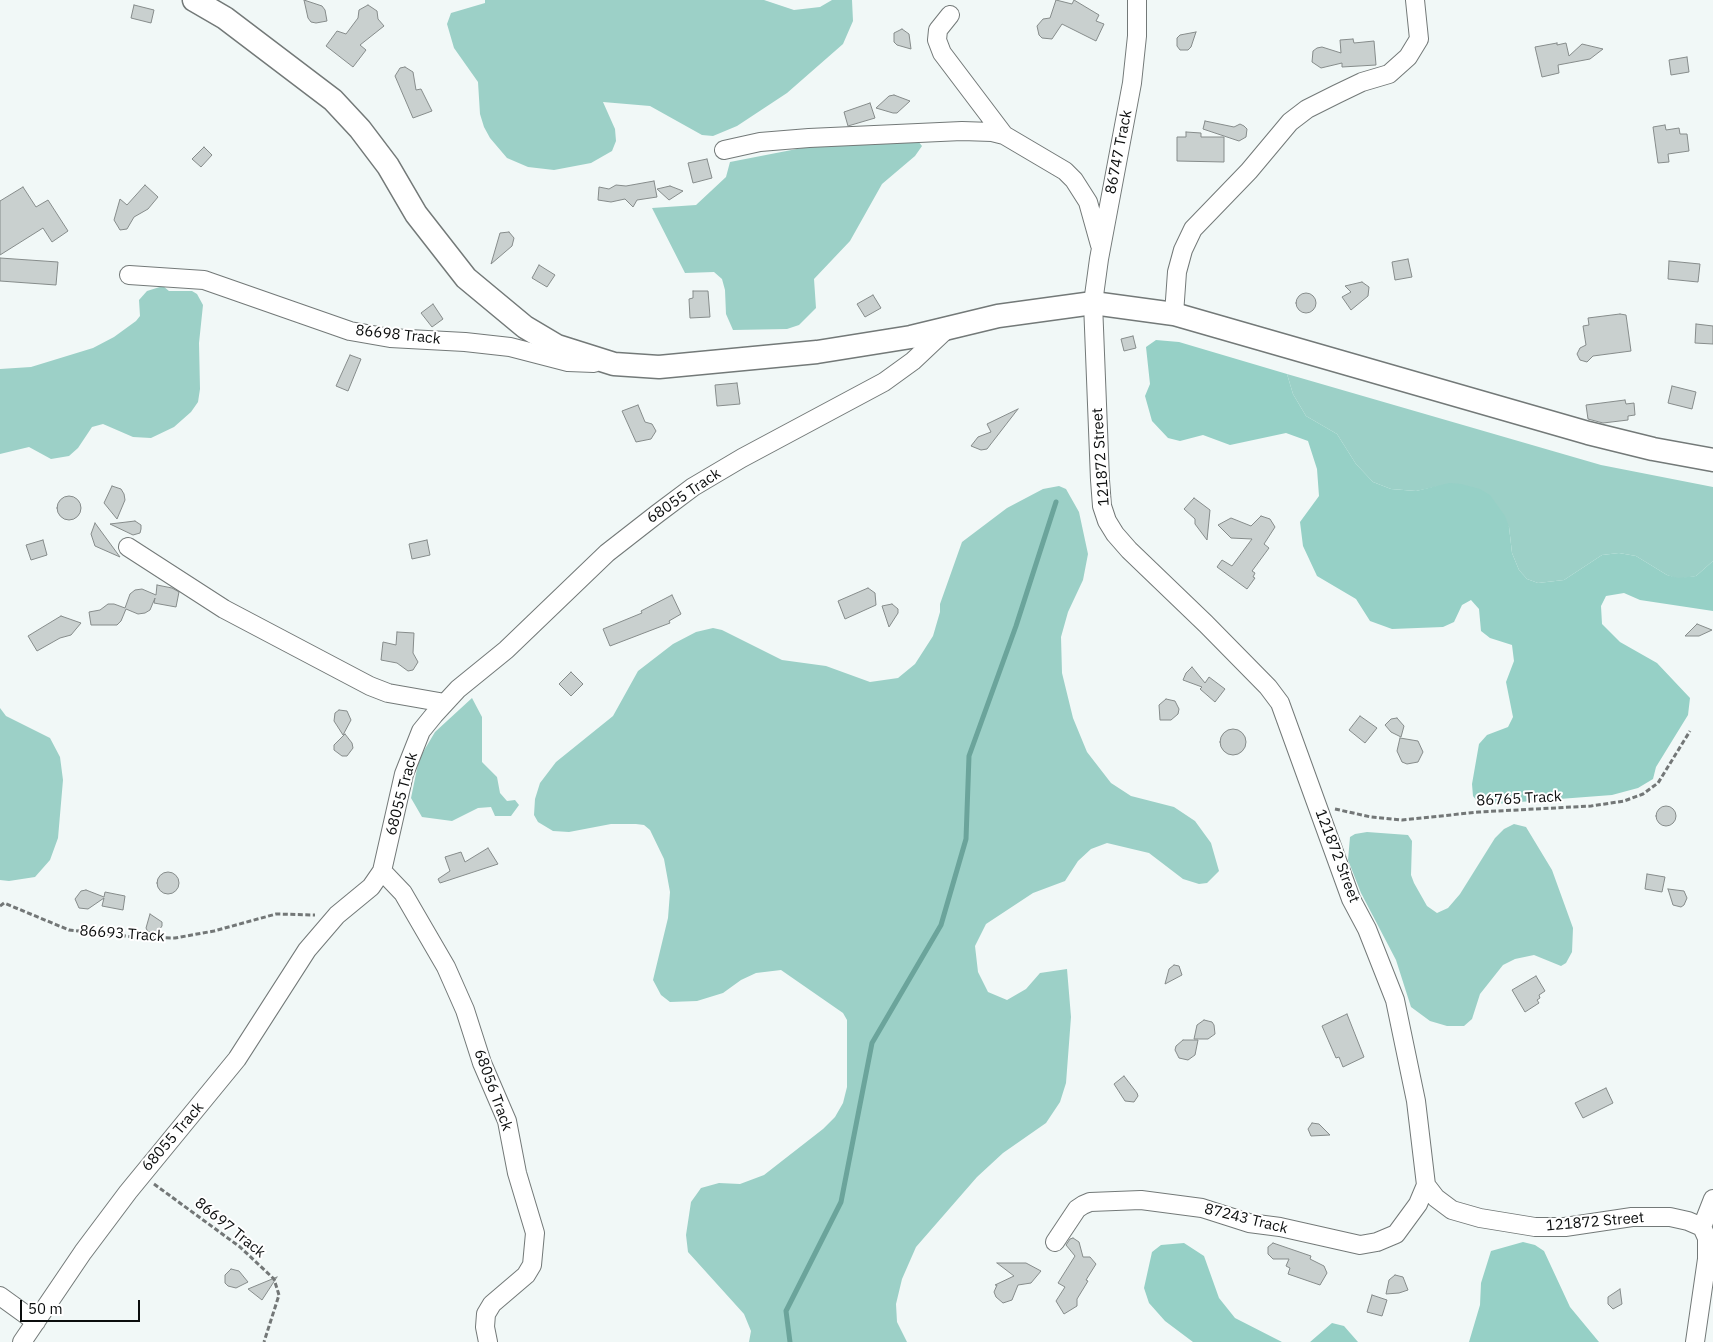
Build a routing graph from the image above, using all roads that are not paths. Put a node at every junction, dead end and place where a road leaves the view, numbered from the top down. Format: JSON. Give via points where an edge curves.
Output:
{"nodes":[{"id":1,"x":194,"y":0,"type":"edge"},
{"id":2,"x":1137,"y":0,"type":"edge"},
{"id":3,"x":1415,"y":0,"type":"edge"},
{"id":4,"x":950,"y":14,"type":"dead end"},
{"id":5,"x":1004,"y":135,"type":"junction"},
{"id":6,"x":724,"y":150,"type":"dead end"},
{"id":7,"x":1101,"y":247,"type":"junction"},
{"id":8,"x":129,"y":275,"type":"dead end"},
{"id":9,"x":1094,"y":303,"type":"junction"},
{"id":10,"x":1174,"y":314,"type":"junction"},
{"id":11,"x":948,"y":328,"type":"junction"},
{"id":12,"x":614,"y":364,"type":"junction"},
{"id":13,"x":1713,"y":460,"type":"edge"},
{"id":14,"x":128,"y":547,"type":"dead end"},
{"id":15,"x":445,"y":703,"type":"junction"},
{"id":16,"x":382,"y":871,"type":"junction"},
{"id":17,"x":1426,"y":1185,"type":"junction"},
{"id":18,"x":1710,"y":1204,"type":"edge"},
{"id":19,"x":1707,"y":1233,"type":"edge"},
{"id":20,"x":1055,"y":1242,"type":"dead end"},
{"id":21,"x":0,"y":1296,"type":"edge"},
{"id":22,"x":36,"y":1322,"type":"junction"},
{"id":23,"x":22,"y":1342,"type":"edge"},
{"id":24,"x":488,"y":1342,"type":"edge"},
{"id":25,"x":1695,"y":1342,"type":"edge"}],
"edges":[{"from":1,"to":12,"type":"street","via":[[225,18],[332,100],[360,129],[388,166],[416,214],[466,278],[525,327],[557,346]]},
{"from":2,"to":7,"type":"street","name":"86747 Track","via":[[1138,36],[1132,83]]},
{"from":3,"to":10,"type":"street","via":[[1419,39],[1408,57],[1389,74],[1337,94],[1290,122],[1194,229],[1183,250],[1177,272]]},
{"from":4,"to":5,"type":"street","via":[[938,30],[937,40],[942,53]]},
{"from":5,"to":6,"type":"street","via":[[962,131],[809,138],[760,142]]},
{"from":5,"to":7,"type":"street","via":[[1074,180],[1088,202]]},
{"from":7,"to":9,"type":"street","name":"86747 Track"},
{"from":8,"to":12,"type":"street","name":"86698 Track","via":[[204,280],[366,334],[510,347],[568,362]]},
{"from":9,"to":10,"type":"street"},
{"from":9,"to":11,"type":"street","via":[[998,316]]},
{"from":9,"to":17,"type":"street","name":"121872 Street","via":[[1100,480],[1107,521],[1129,550],[1206,624],[1280,703],[1351,899],[1378,954],[1395,1000],[1416,1101]]},
{"from":10,"to":13,"type":"street","via":[[1569,428]]},
{"from":11,"to":12,"type":"street","via":[[817,352],[659,367]]},
{"from":11,"to":15,"type":"street","name":"68055 Track","via":[[913,361],[884,382],[742,458],[657,514],[607,552],[541,617]]},
{"from":14,"to":15,"type":"street","via":[[224,609],[370,686],[388,693]]},
{"from":15,"to":16,"type":"street","name":"68055 Track","via":[[422,731],[404,774]]},
{"from":16,"to":22,"type":"street","name":"68055 Track","via":[[371,887],[338,915],[307,950],[237,1059],[141,1174]]},
{"from":16,"to":24,"type":"street","name":"68056 Track","via":[[403,893],[446,967],[465,1010],[482,1063],[508,1121],[517,1173],[534,1234],[532,1265],[526,1275],[492,1304],[486,1314]]},
{"from":17,"to":19,"type":"street","name":"121872 Street","via":[[1452,1210],[1480,1218],[1535,1227],[1565,1227],[1632,1217],[1670,1217]]},
{"from":17,"to":20,"type":"street","name":"87243 Track","via":[[1418,1204],[1396,1234],[1360,1245],[1249,1223],[1202,1208],[1141,1200],[1083,1205]]},
{"from":18,"to":19,"type":"street"},
{"from":19,"to":25,"type":"street"},
{"from":21,"to":22,"type":"street"},
{"from":22,"to":23,"type":"street","name":"68055 Track"}]}
